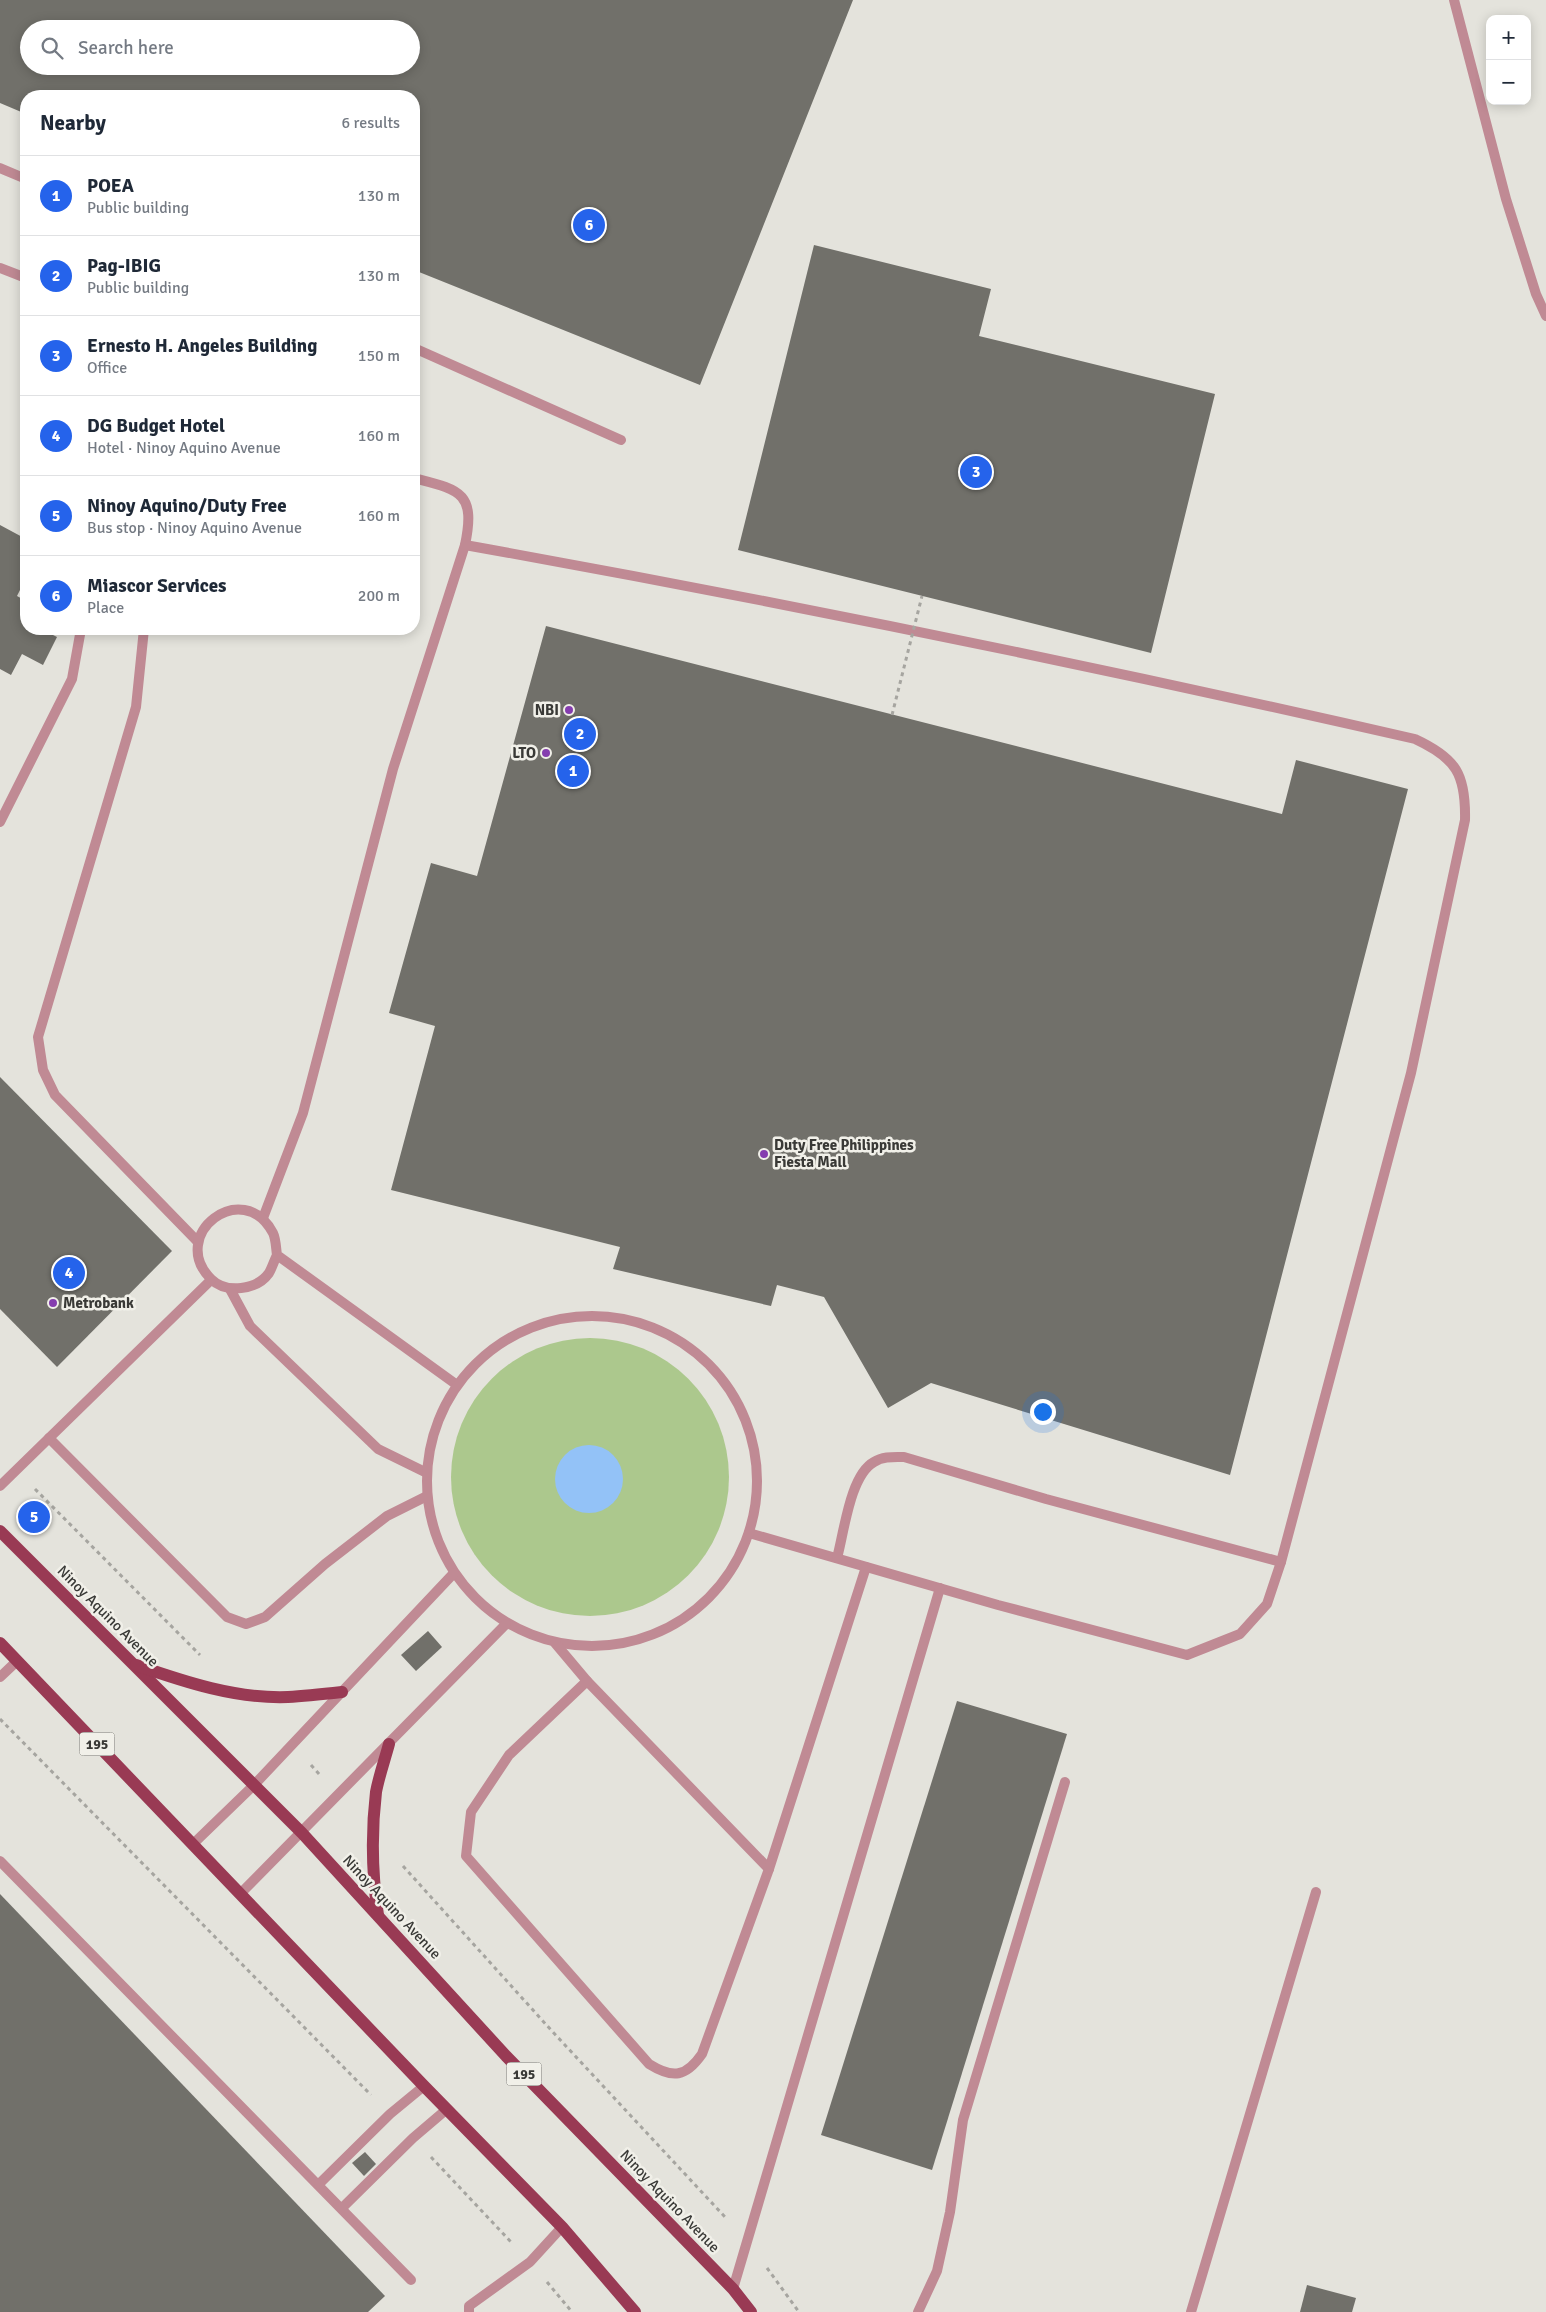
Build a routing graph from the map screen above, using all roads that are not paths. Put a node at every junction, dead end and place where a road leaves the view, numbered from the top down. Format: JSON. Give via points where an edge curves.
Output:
{"nodes":[{"id":1,"x":1454,"y":0,"type":"edge"},
{"id":2,"x":0,"y":168,"type":"edge"},
{"id":3,"x":20,"y":176,"type":"edge"},
{"id":4,"x":0,"y":268,"type":"edge"},
{"id":5,"x":20,"y":276,"type":"edge"},
{"id":6,"x":1546,"y":316,"type":"edge"},
{"id":7,"x":420,"y":351,"type":"edge"},
{"id":8,"x":621,"y":440,"type":"dead end"},
{"id":9,"x":420,"y":479,"type":"edge"},
{"id":10,"x":465,"y":545,"type":"junction"},
{"id":11,"x":80,"y":635,"type":"edge"},
{"id":12,"x":143,"y":635,"type":"edge"},
{"id":13,"x":0,"y":822,"type":"edge"},
{"id":14,"x":263,"y":1218,"type":"junction"},
{"id":15,"x":198,"y":1242,"type":"junction"},
{"id":16,"x":277,"y":1255,"type":"junction"},
{"id":17,"x":212,"y":1280,"type":"junction"},
{"id":18,"x":230,"y":1289,"type":"junction"},
{"id":19,"x":457,"y":1385,"type":"junction"},
{"id":20,"x":49,"y":1438,"type":"junction"},
{"id":21,"x":427,"y":1473,"type":"junction"},
{"id":22,"x":0,"y":1486,"type":"edge"},
{"id":23,"x":427,"y":1496,"type":"junction"},
{"id":24,"x":0,"y":1531,"type":"edge"},
{"id":25,"x":749,"y":1533,"type":"junction"},
{"id":26,"x":837,"y":1558,"type":"junction"},
{"id":27,"x":1281,"y":1562,"type":"junction"},
{"id":28,"x":866,"y":1567,"type":"junction"},
{"id":29,"x":454,"y":1573,"type":"junction"},
{"id":30,"x":940,"y":1588,"type":"junction"},
{"id":31,"x":506,"y":1624,"type":"junction"},
{"id":32,"x":0,"y":1643,"type":"edge"},
{"id":33,"x":555,"y":1643,"type":"junction"},
{"id":34,"x":17,"y":1661,"type":"junction"},
{"id":35,"x":133,"y":1664,"type":"junction"},
{"id":36,"x":0,"y":1677,"type":"edge"},
{"id":37,"x":587,"y":1681,"type":"junction"},
{"id":38,"x":342,"y":1692,"type":"junction"},
{"id":39,"x":389,"y":1744,"type":"junction"},
{"id":40,"x":1065,"y":1782,"type":"dead end"},
{"id":41,"x":254,"y":1785,"type":"junction"},
{"id":42,"x":302,"y":1833,"type":"junction"},
{"id":43,"x":193,"y":1844,"type":"junction"},
{"id":44,"x":0,"y":1861,"type":"edge"},
{"id":45,"x":769,"y":1869,"type":"junction"},
{"id":46,"x":1316,"y":1892,"type":"dead end"},
{"id":47,"x":240,"y":1894,"type":"junction"},
{"id":48,"x":378,"y":1915,"type":"junction"},
{"id":49,"x":424,"y":2086,"type":"junction"},
{"id":50,"x":447,"y":2110,"type":"junction"},
{"id":51,"x":319,"y":2184,"type":"junction"},
{"id":52,"x":342,"y":2208,"type":"junction"},
{"id":53,"x":562,"y":2227,"type":"junction"},
{"id":54,"x":411,"y":2280,"type":"dead end"},
{"id":55,"x":733,"y":2289,"type":"junction"},
{"id":56,"x":469,"y":2312,"type":"edge"},
{"id":57,"x":635,"y":2312,"type":"edge"},
{"id":58,"x":751,"y":2312,"type":"edge"},
{"id":59,"x":918,"y":2312,"type":"edge"},
{"id":60,"x":1191,"y":2312,"type":"edge"}],
"edges":[{"from":1,"to":6,"type":"lane","via":[[1506,199]]},
{"from":2,"to":3,"type":"lane"},
{"from":4,"to":5,"type":"lane"},
{"from":7,"to":8,"type":"lane"},
{"from":9,"to":10,"type":"lane","via":[[447,486],[464,500],[469,511]]},
{"from":10,"to":14,"type":"lane","via":[[393,769],[303,1113]]},
{"from":10,"to":27,"type":"lane","via":[[653,579],[1213,693],[1415,739],[1438,750],[1456,769],[1466,794],[1465,820],[1411,1073]]},
{"from":11,"to":13,"type":"lane","via":[[72,679]]},
{"from":12,"to":15,"type":"lane","via":[[136,707],[38,1037],[42,1070],[55,1095]]},
{"from":14,"to":15,"type":"lane","via":[[244,1209],[223,1211],[206,1223]]},
{"from":14,"to":16,"type":"lane","via":[[274,1234]]},
{"from":15,"to":17,"type":"lane","via":[[200,1263]]},
{"from":16,"to":18,"type":"lane","via":[[268,1274],[251,1286]]},
{"from":16,"to":19,"type":"lane"},
{"from":17,"to":18,"type":"lane"},
{"from":17,"to":20,"type":"lane"},
{"from":18,"to":21,"type":"lane","via":[[250,1326],[378,1449]]},
{"from":19,"to":21,"type":"lane","via":[[436,1427]]},
{"from":19,"to":25,"type":"lane","via":[[489,1351],[530,1327],[575,1316],[622,1317],[667,1332],[705,1359],[734,1396],[752,1440],[758,1486]]},
{"from":20,"to":22,"type":"lane"},
{"from":20,"to":23,"type":"lane","via":[[227,1617],[246,1624],[265,1617],[325,1564],[387,1516]]},
{"from":21,"to":23,"type":"lane"},
{"from":23,"to":29,"type":"lane","via":[[436,1537]]},
{"from":24,"to":35,"type":"main road","name":"Ninoy Aquino Avenue","number":"195"},
{"from":25,"to":26,"type":"lane"},
{"from":25,"to":33,"type":"lane","via":[[730,1573],[700,1607],[663,1631],[609,1646]]},
{"from":26,"to":27,"type":"lane","via":[[855,1487],[862,1473],[873,1462],[888,1457],[904,1457]]},
{"from":26,"to":28,"type":"lane"},
{"from":27,"to":30,"type":"lane","via":[[1267,1604],[1240,1634],[1187,1656]]},
{"from":28,"to":30,"type":"lane"},
{"from":28,"to":45,"type":"lane"},
{"from":29,"to":31,"type":"lane","via":[[478,1601]]},
{"from":29,"to":38,"type":"lane"},
{"from":30,"to":55,"type":"lane"},
{"from":31,"to":33,"type":"lane"},
{"from":31,"to":39,"type":"lane"},
{"from":32,"to":34,"type":"main road","number":"195"},
{"from":33,"to":37,"type":"lane"},
{"from":34,"to":36,"type":"lane"},
{"from":34,"to":43,"type":"main road","number":"195"},
{"from":35,"to":38,"type":"main road","via":[[190,1684],[238,1693],[287,1697]]},
{"from":35,"to":41,"type":"main road","name":"Ninoy Aquino Avenue","number":"195"},
{"from":37,"to":45,"type":"lane"},
{"from":37,"to":45,"type":"lane","via":[[509,1754],[470,1812],[466,1856],[649,2064],[663,2073],[679,2074],[693,2067],[702,2054]]},
{"from":38,"to":41,"type":"lane"},
{"from":39,"to":42,"type":"lane"},
{"from":39,"to":48,"type":"main road","via":[[377,1790],[373,1832],[372,1874]]},
{"from":40,"to":59,"type":"lane","via":[[963,2120],[950,2212],[937,2271]]},
{"from":41,"to":42,"type":"main road","name":"Ninoy Aquino Avenue","number":"195"},
{"from":41,"to":43,"type":"lane"},
{"from":42,"to":47,"type":"lane"},
{"from":42,"to":48,"type":"main road","name":"Ninoy Aquino Avenue","number":"195"},
{"from":43,"to":47,"type":"main road","number":"195"},
{"from":44,"to":51,"type":"lane"},
{"from":46,"to":60,"type":"lane"},
{"from":47,"to":49,"type":"main road","number":"195"},
{"from":48,"to":55,"type":"main road","name":"Ninoy Aquino Avenue","number":"195","via":[[506,2056]]},
{"from":49,"to":50,"type":"main road","number":"195"},
{"from":49,"to":51,"type":"lane","via":[[390,2114]]},
{"from":50,"to":52,"type":"lane","via":[[413,2138]]},
{"from":50,"to":53,"type":"main road","number":"195"},
{"from":51,"to":52,"type":"lane"},
{"from":52,"to":54,"type":"lane"},
{"from":53,"to":56,"type":"lane","via":[[530,2262],[470,2306]]},
{"from":53,"to":57,"type":"main road","number":"195"},
{"from":55,"to":58,"type":"main road","name":"Ninoy Aquino Avenue","number":"195"}]}
